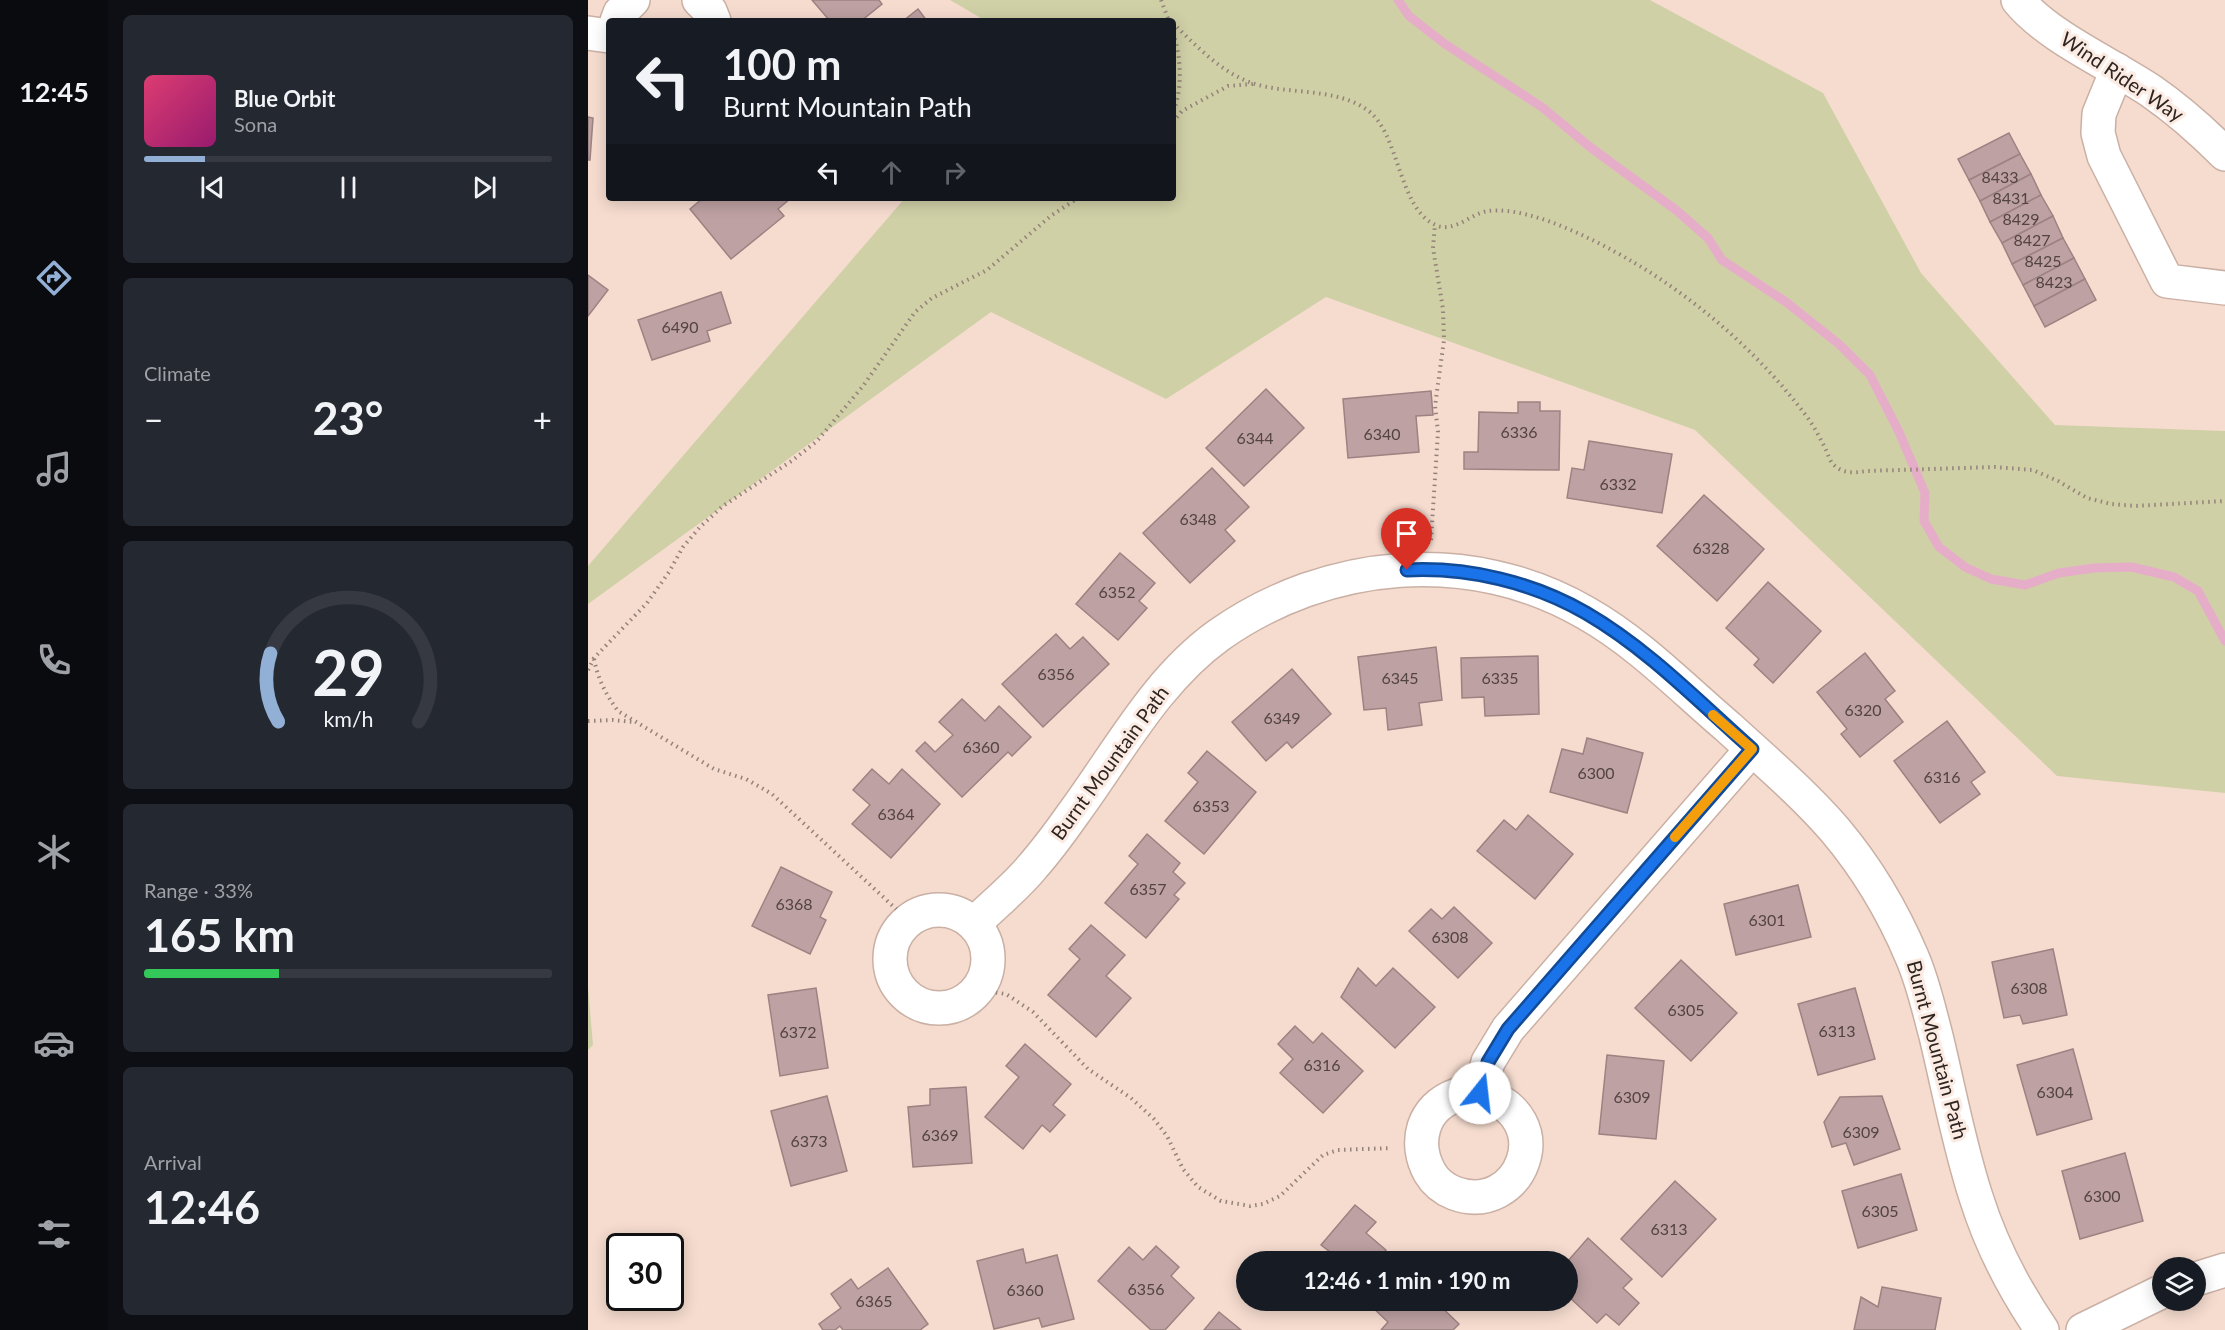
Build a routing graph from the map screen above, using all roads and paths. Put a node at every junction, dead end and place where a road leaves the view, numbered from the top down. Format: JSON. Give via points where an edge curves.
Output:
{"nodes":[{"id":1,"x":633,"y":0,"type":"edge"},
{"id":2,"x":699,"y":0,"type":"edge"},
{"id":3,"x":1161,"y":0,"type":"edge"},
{"id":4,"x":2018,"y":0,"type":"edge"},
{"id":5,"x":618,"y":18,"type":"edge"},
{"id":6,"x":713,"y":18,"type":"edge"},
{"id":7,"x":1169,"y":18,"type":"edge"},
{"id":8,"x":1176,"y":27,"type":"edge"},
{"id":9,"x":588,"y":33,"type":"edge"},
{"id":10,"x":606,"y":36,"type":"edge"},
{"id":11,"x":1176,"y":42,"type":"edge"},
{"id":12,"x":2117,"y":70,"type":"junction"},
{"id":13,"x":1254,"y":84,"type":"junction"},
{"id":14,"x":1176,"y":106,"type":"edge"},
{"id":15,"x":1176,"y":118,"type":"edge"},
{"id":16,"x":2225,"y":154,"type":"edge"},
{"id":17,"x":1073,"y":201,"type":"edge"},
{"id":18,"x":1435,"y":224,"type":"junction"},
{"id":19,"x":2225,"y":288,"type":"edge"},
{"id":20,"x":2225,"y":501,"type":"edge"},
{"id":21,"x":1430,"y":569,"type":"junction"},
{"id":22,"x":594,"y":658,"type":"junction"},
{"id":23,"x":588,"y":670,"type":"edge"},
{"id":24,"x":588,"y":721,"type":"edge"},
{"id":25,"x":637,"y":722,"type":"junction"},
{"id":26,"x":1752,"y":749,"type":"junction"},
{"id":27,"x":908,"y":920,"type":"junction"},
{"id":28,"x":974,"y":924,"type":"junction"},
{"id":29,"x":978,"y":990,"type":"junction"},
{"id":30,"x":1480,"y":1093,"type":"junction"},
{"id":31,"x":1420,"y":1143,"type":"junction"},
{"id":32,"x":2225,"y":1270,"type":"edge"},
{"id":33,"x":2206,"y":1277,"type":"edge"},
{"id":34,"x":2152,"y":1296,"type":"edge"},
{"id":35,"x":2042,"y":1330,"type":"edge"},
{"id":36,"x":2083,"y":1330,"type":"edge"}],
"edges":[{"from":1,"to":5,"type":"street"},
{"from":2,"to":6,"type":"street"},
{"from":3,"to":7,"type":"path"},
{"from":4,"to":12,"type":"street","name":"Wind Rider Way","via":[[2056,33]]},
{"from":8,"to":13,"type":"path","via":[[1235,76]]},
{"from":9,"to":10,"type":"street"},
{"from":11,"to":14,"type":"path"},
{"from":12,"to":16,"type":"street","name":"Wind Rider Way","via":[[2152,92]]},
{"from":12,"to":19,"type":"street","via":[[2099,114],[2098,133],[2104,156],[2167,281]]},
{"from":13,"to":15,"type":"path","via":[[1228,86],[1182,111]]},
{"from":13,"to":18,"type":"path","via":[[1348,100],[1368,110],[1383,129],[1417,208]]},
{"from":17,"to":22,"type":"path","via":[[987,270],[932,298],[915,312],[863,386],[817,441],[723,506],[700,527],[647,603]]},
{"from":18,"to":20,"type":"path","via":[[1455,225],[1486,211],[1506,210],[1571,230],[1631,261],[1682,293],[1729,331],[1805,414],[1839,470],[1852,473],[1995,467],[2032,470],[2087,498],[2111,504]]},
{"from":18,"to":21,"type":"path","via":[[1433,248],[1444,340],[1435,406],[1438,432]]},
{"from":21,"to":26,"type":"street","name":"Burnt Mountain Path","via":[[1475,573],[1514,583],[1586,613],[1636,647]]},
{"from":21,"to":28,"type":"street","name":"Burnt Mountain Path","via":[[1383,571],[1334,580],[1294,593],[1216,637],[1155,698],[1031,869]]},
{"from":22,"to":23,"type":"path"},
{"from":22,"to":25,"type":"path","via":[[608,697],[618,711]]},
{"from":24,"to":25,"type":"path"},
{"from":25,"to":27,"type":"path","via":[[714,769],[746,779],[772,794]]},
{"from":26,"to":30,"type":"street","via":[[1508,1029],[1488,1062]]},
{"from":26,"to":35,"type":"street","name":"Burnt Mountain Path","via":[[1835,830],[1892,915],[1914,960],[1979,1207],[2008,1273]]},
{"from":27,"to":28,"type":"street","via":[[938,909],[952,911]]},
{"from":27,"to":29,"type":"street","via":[[894,939],[889,961],[893,980],[904,995],[918,1005],[947,1008],[966,1001]]},
{"from":28,"to":29,"type":"street","via":[[984,938],[988,956],[986,976]]},
{"from":29,"to":31,"type":"path","via":[[1006,994],[1033,1012],[1088,1069],[1154,1119],[1198,1187],[1221,1201],[1263,1204],[1280,1196],[1323,1155],[1338,1150],[1387,1149]]},
{"from":30,"to":31,"type":"street","via":[[1458,1095],[1439,1105],[1428,1118]]},
{"from":30,"to":31,"type":"street","via":[[1512,1109],[1522,1126],[1526,1144],[1523,1162],[1512,1180],[1481,1197],[1465,1197],[1445,1190],[1423,1161]]},
{"from":32,"to":33,"type":"street"},
{"from":34,"to":36,"type":"street"}]}
